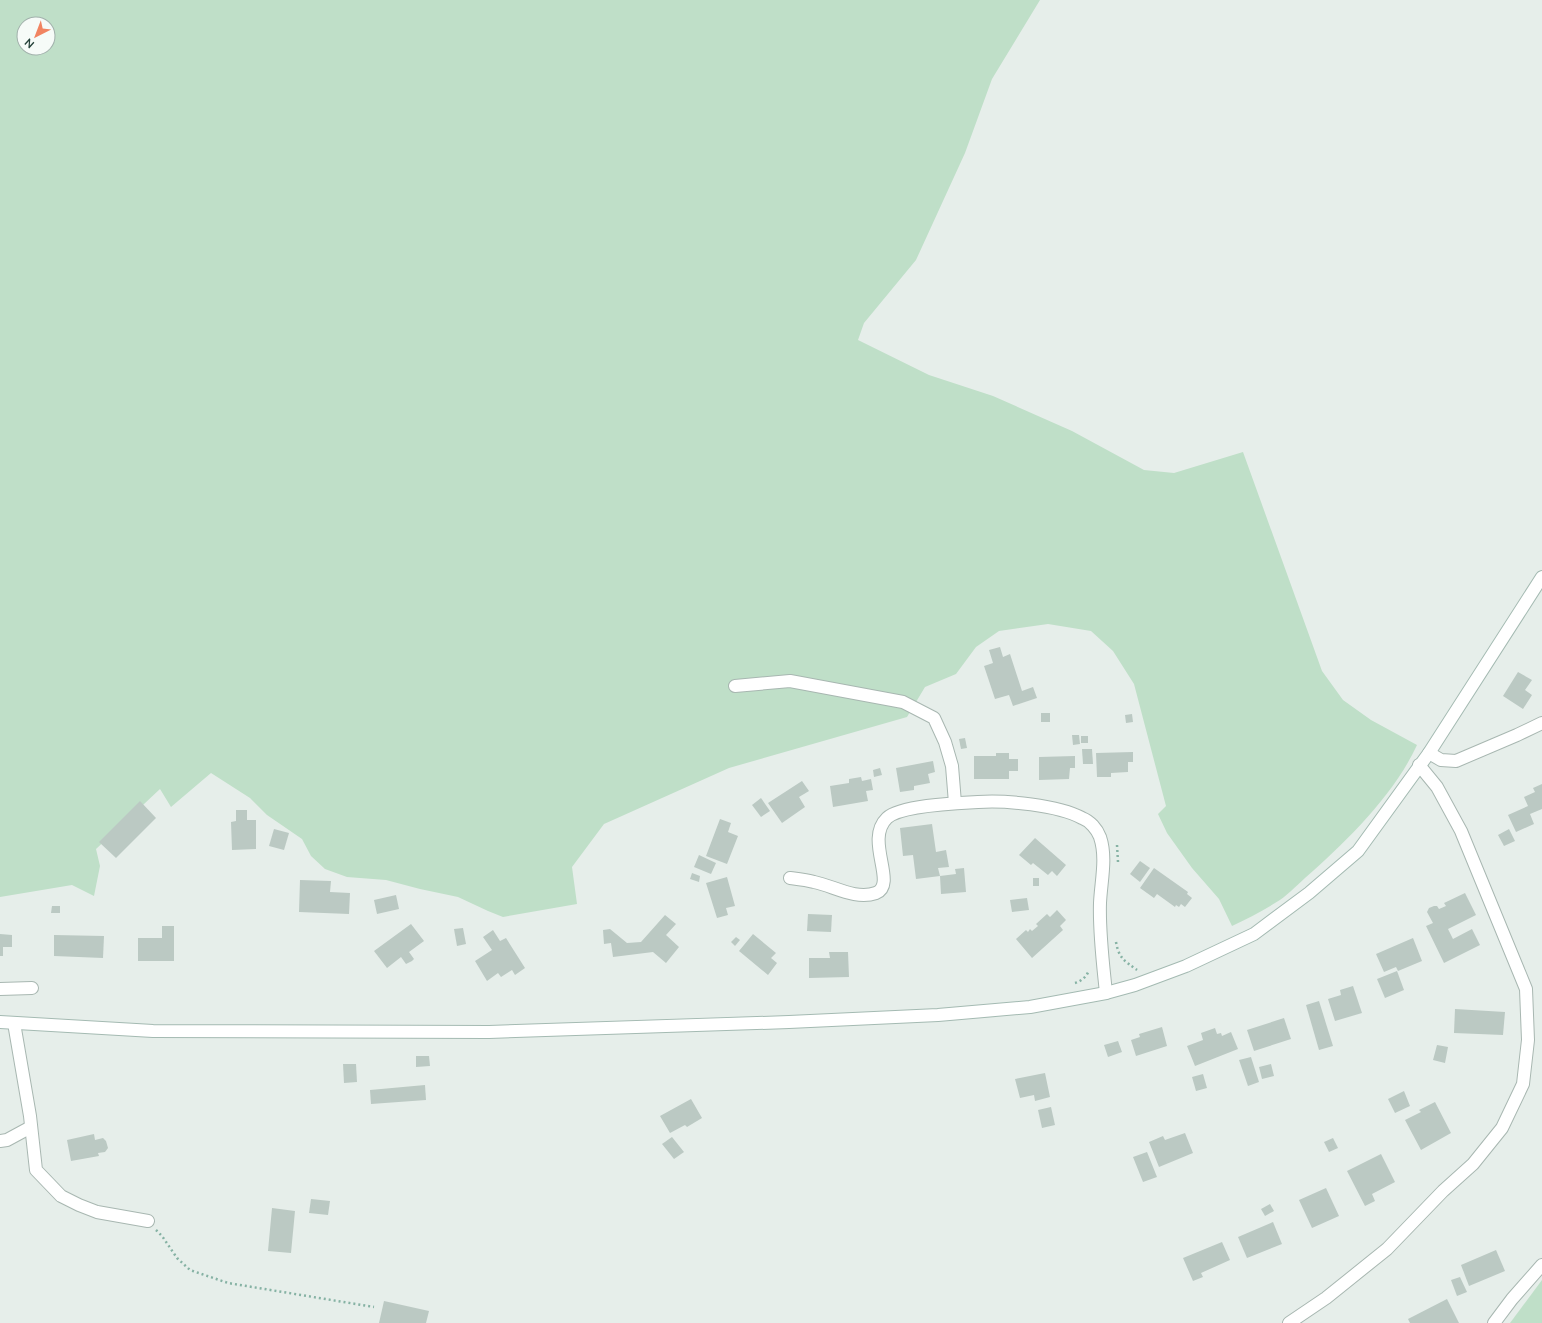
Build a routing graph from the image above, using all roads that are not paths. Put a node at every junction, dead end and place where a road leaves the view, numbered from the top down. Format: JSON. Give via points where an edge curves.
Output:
{"nodes":[{"id":1,"x":1542,"y":577,"type":"edge"},
{"id":2,"x":735,"y":686,"type":"dead end"},
{"id":3,"x":1542,"y":723,"type":"edge"},
{"id":4,"x":1428,"y":753,"type":"junction"},
{"id":5,"x":1419,"y":765,"type":"junction"},
{"id":6,"x":955,"y":803,"type":"junction"},
{"id":7,"x":790,"y":878,"type":"dead end"},
{"id":8,"x":32,"y":988,"type":"dead end"},
{"id":9,"x":0,"y":989,"type":"edge"},
{"id":10,"x":1106,"y":993,"type":"junction"},
{"id":11,"x":0,"y":1022,"type":"edge"},
{"id":12,"x":14,"y":1023,"type":"junction"},
{"id":13,"x":31,"y":1127,"type":"junction"},
{"id":14,"x":0,"y":1142,"type":"edge"},
{"id":15,"x":148,"y":1221,"type":"road end"},
{"id":16,"x":1542,"y":1265,"type":"edge"},
{"id":17,"x":1289,"y":1323,"type":"edge"},
{"id":18,"x":1494,"y":1323,"type":"edge"}],
"edges":[{"from":1,"to":4,"type":"street"},
{"from":2,"to":6,"type":"street","via":[[790,681],[903,702],[934,718],[952,766]]},
{"from":3,"to":4,"type":"street","via":[[1456,761],[1442,760]]},
{"from":4,"to":5,"type":"street"},
{"from":5,"to":10,"type":"street","via":[[1358,851],[1254,934],[1156,978]]},
{"from":5,"to":17,"type":"street","via":[[1437,787],[1461,831],[1526,989],[1528,1040],[1523,1084],[1502,1128],[1473,1164],[1387,1249],[1326,1298]]},
{"from":6,"to":7,"type":"street","via":[[898,811],[888,817],[881,826],[878,837],[885,879],[878,892],[852,894],[814,882]]},
{"from":6,"to":10,"type":"street","via":[[990,801],[1038,806],[1082,817],[1092,824],[1100,836],[1104,853],[1100,902]]},
{"from":8,"to":9,"type":"street"},
{"from":10,"to":12,"type":"street","via":[[1030,1007],[938,1015],[489,1032],[153,1031]]},
{"from":11,"to":12,"type":"street"},
{"from":12,"to":13,"type":"street"},
{"from":13,"to":14,"type":"street"},
{"from":13,"to":15,"type":"street","via":[[36,1170],[60,1196],[97,1212]]},
{"from":16,"to":18,"type":"street"}]}
